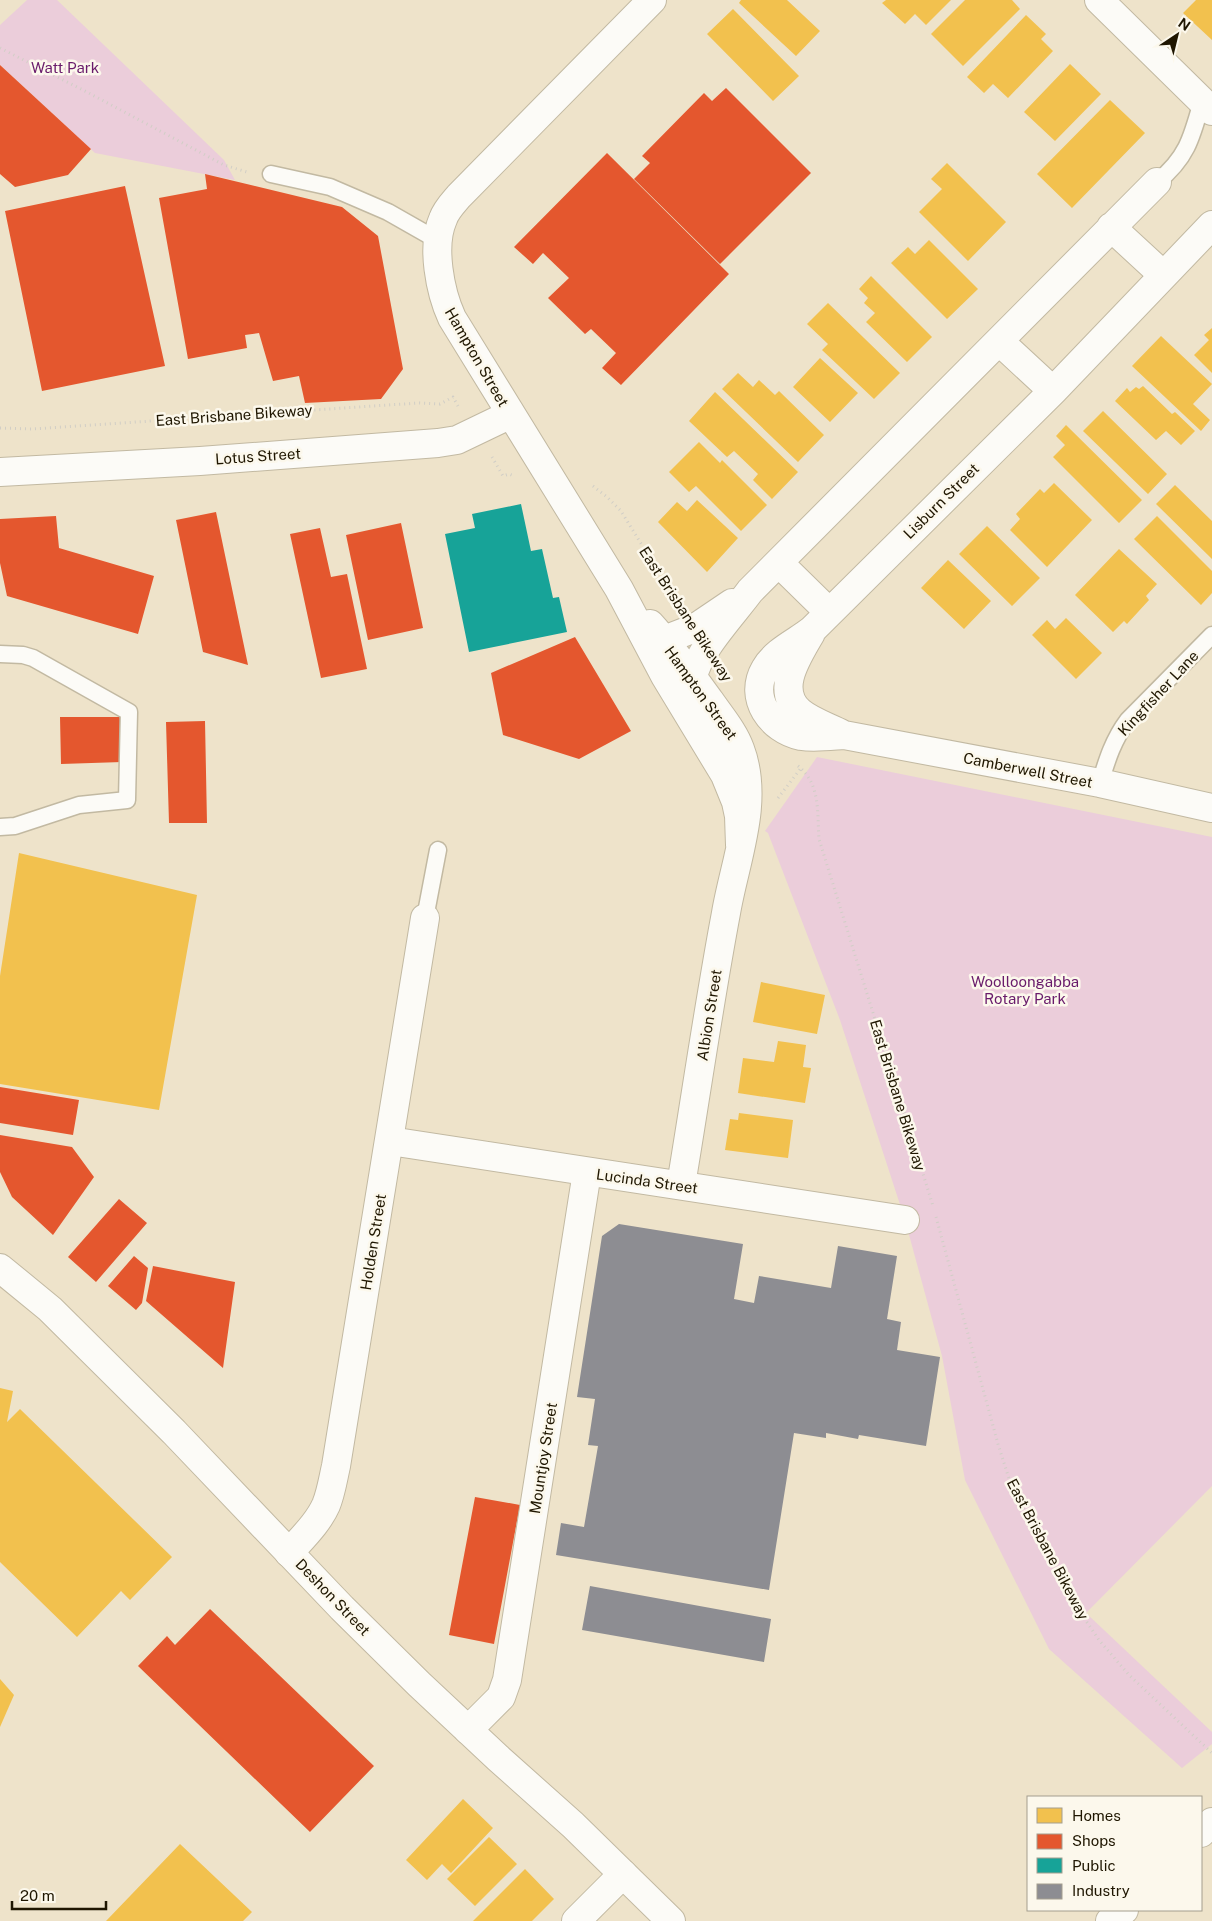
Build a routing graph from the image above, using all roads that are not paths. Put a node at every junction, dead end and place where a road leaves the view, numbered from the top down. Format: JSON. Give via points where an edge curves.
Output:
{"nodes":[{"id":1,"x":652,"y":0,"type":"edge"},
{"id":2,"x":1099,"y":0,"type":"edge"},
{"id":3,"x":1207,"y":106,"type":"edge"},
{"id":4,"x":271,"y":174,"type":"road end"},
{"id":5,"x":1156,"y":182,"type":"joint"},
{"id":6,"x":1212,"y":225,"type":"edge"},
{"id":7,"x":1111,"y":227,"type":"junction"},
{"id":8,"x":439,"y":241,"type":"junction"},
{"id":9,"x":1163,"y":275,"type":"junction"},
{"id":10,"x":999,"y":341,"type":"junction"},
{"id":11,"x":1053,"y":390,"type":"junction"},
{"id":12,"x":511,"y":414,"type":"junction"},
{"id":13,"x":0,"y":472,"type":"edge"},
{"id":14,"x":779,"y":563,"type":"junction"},
{"id":15,"x":619,"y":589,"type":"junction"},
{"id":16,"x":750,"y":591,"type":"junction"},
{"id":17,"x":821,"y":621,"type":"junction"},
{"id":18,"x":1212,"y":635,"type":"edge"},
{"id":19,"x":664,"y":640,"type":"junction"},
{"id":20,"x":0,"y":654,"type":"edge"},
{"id":21,"x":693,"y":678,"type":"junction"},
{"id":22,"x":1100,"y":783,"type":"junction"},
{"id":23,"x":1212,"y":808,"type":"edge"},
{"id":24,"x":743,"y":814,"type":"junction"},
{"id":25,"x":0,"y":827,"type":"edge"},
{"id":26,"x":438,"y":850,"type":"dead end"},
{"id":27,"x":425,"y":918,"type":"joint"},
{"id":28,"x":390,"y":1141,"type":"junction"},
{"id":29,"x":587,"y":1172,"type":"junction"},
{"id":30,"x":681,"y":1186,"type":"junction"},
{"id":31,"x":905,"y":1220,"type":"dead end"},
{"id":32,"x":0,"y":1268,"type":"edge"},
{"id":33,"x":289,"y":1552,"type":"junction"},
{"id":34,"x":468,"y":1730,"type":"junction"},
{"id":35,"x":1212,"y":1822,"type":"edge"},
{"id":36,"x":1202,"y":1832,"type":"edge"},
{"id":37,"x":622,"y":1874,"type":"junction"},
{"id":38,"x":1123,"y":1911,"type":"edge"},
{"id":39,"x":576,"y":1921,"type":"edge"},
{"id":40,"x":671,"y":1921,"type":"edge"},
{"id":41,"x":1110,"y":1921,"type":"edge"}],
"edges":[{"from":1,"to":8,"type":"street","name":"Hampton Street","via":[[453,203],[442,220]]},
{"from":2,"to":3,"type":"street"},
{"from":3,"to":5,"type":"lane","via":[[1185,151],[1170,171]]},
{"from":4,"to":8,"type":"lane","via":[[330,187],[388,212]]},
{"from":5,"to":7,"type":"street"},
{"from":6,"to":9,"type":"street","name":"Lisburn Street"},
{"from":7,"to":9,"type":"street"},
{"from":7,"to":10,"type":"street"},
{"from":8,"to":12,"type":"street","name":"Hampton Street","via":[[438,274],[447,309]]},
{"from":9,"to":11,"type":"street","name":"Lisburn Street"},
{"from":10,"to":11,"type":"street"},
{"from":10,"to":14,"type":"street"},
{"from":11,"to":17,"type":"street","name":"Lisburn Street"},
{"from":12,"to":13,"type":"street","name":"Lotus Street","via":[[456,440],[200,461]]},
{"from":12,"to":15,"type":"street","name":"Hampton Street"},
{"from":14,"to":16,"type":"street"},
{"from":14,"to":17,"type":"street"},
{"from":15,"to":19,"type":"street","name":"Hampton Street"},
{"from":15,"to":24,"type":"street","name":"Hampton Street","via":[[665,676],[730,784]]},
{"from":16,"to":19,"type":"street","via":[[695,628]]},
{"from":16,"to":21,"type":"street","via":[[701,656]]},
{"from":17,"to":22,"type":"street","name":"Camberwell Street","via":[[764,669],[760,684],[761,704],[775,724],[797,735],[844,735]]},
{"from":18,"to":22,"type":"lane","name":"Kingfisher Lane","via":[[1118,733]]},
{"from":19,"to":21,"type":"street","name":"Hampton Street"},
{"from":20,"to":25,"type":"lane","via":[[27,656],[129,712],[127,800],[79,805],[15,826]]},
{"from":21,"to":24,"type":"street","name":"Hampton Street","via":[[740,749],[747,775]]},
{"from":22,"to":23,"type":"street","name":"Camberwell Street"},
{"from":24,"to":30,"type":"street","name":"Albion Street"},
{"from":26,"to":27,"type":"lane"},
{"from":27,"to":28,"type":"street","name":"Holden Street"},
{"from":28,"to":29,"type":"street","name":"Lucinda Street"},
{"from":28,"to":33,"type":"street","name":"Holden Street","via":[[329,1496],[322,1513]]},
{"from":29,"to":30,"type":"street","name":"Lucinda Street"},
{"from":29,"to":34,"type":"street","name":"Mountjoy Street","via":[[508,1680],[501,1696]]},
{"from":30,"to":31,"type":"street","name":"Lucinda Street"},
{"from":32,"to":33,"type":"street","name":"Deshon Street","via":[[50,1309]]},
{"from":33,"to":34,"type":"street","name":"Deshon Street"},
{"from":34,"to":37,"type":"street","name":"Deshon Street"},
{"from":35,"to":36,"type":"street"},
{"from":37,"to":39,"type":"street"},
{"from":37,"to":40,"type":"street","name":"Deshon Street"},
{"from":38,"to":41,"type":"street"}]}
